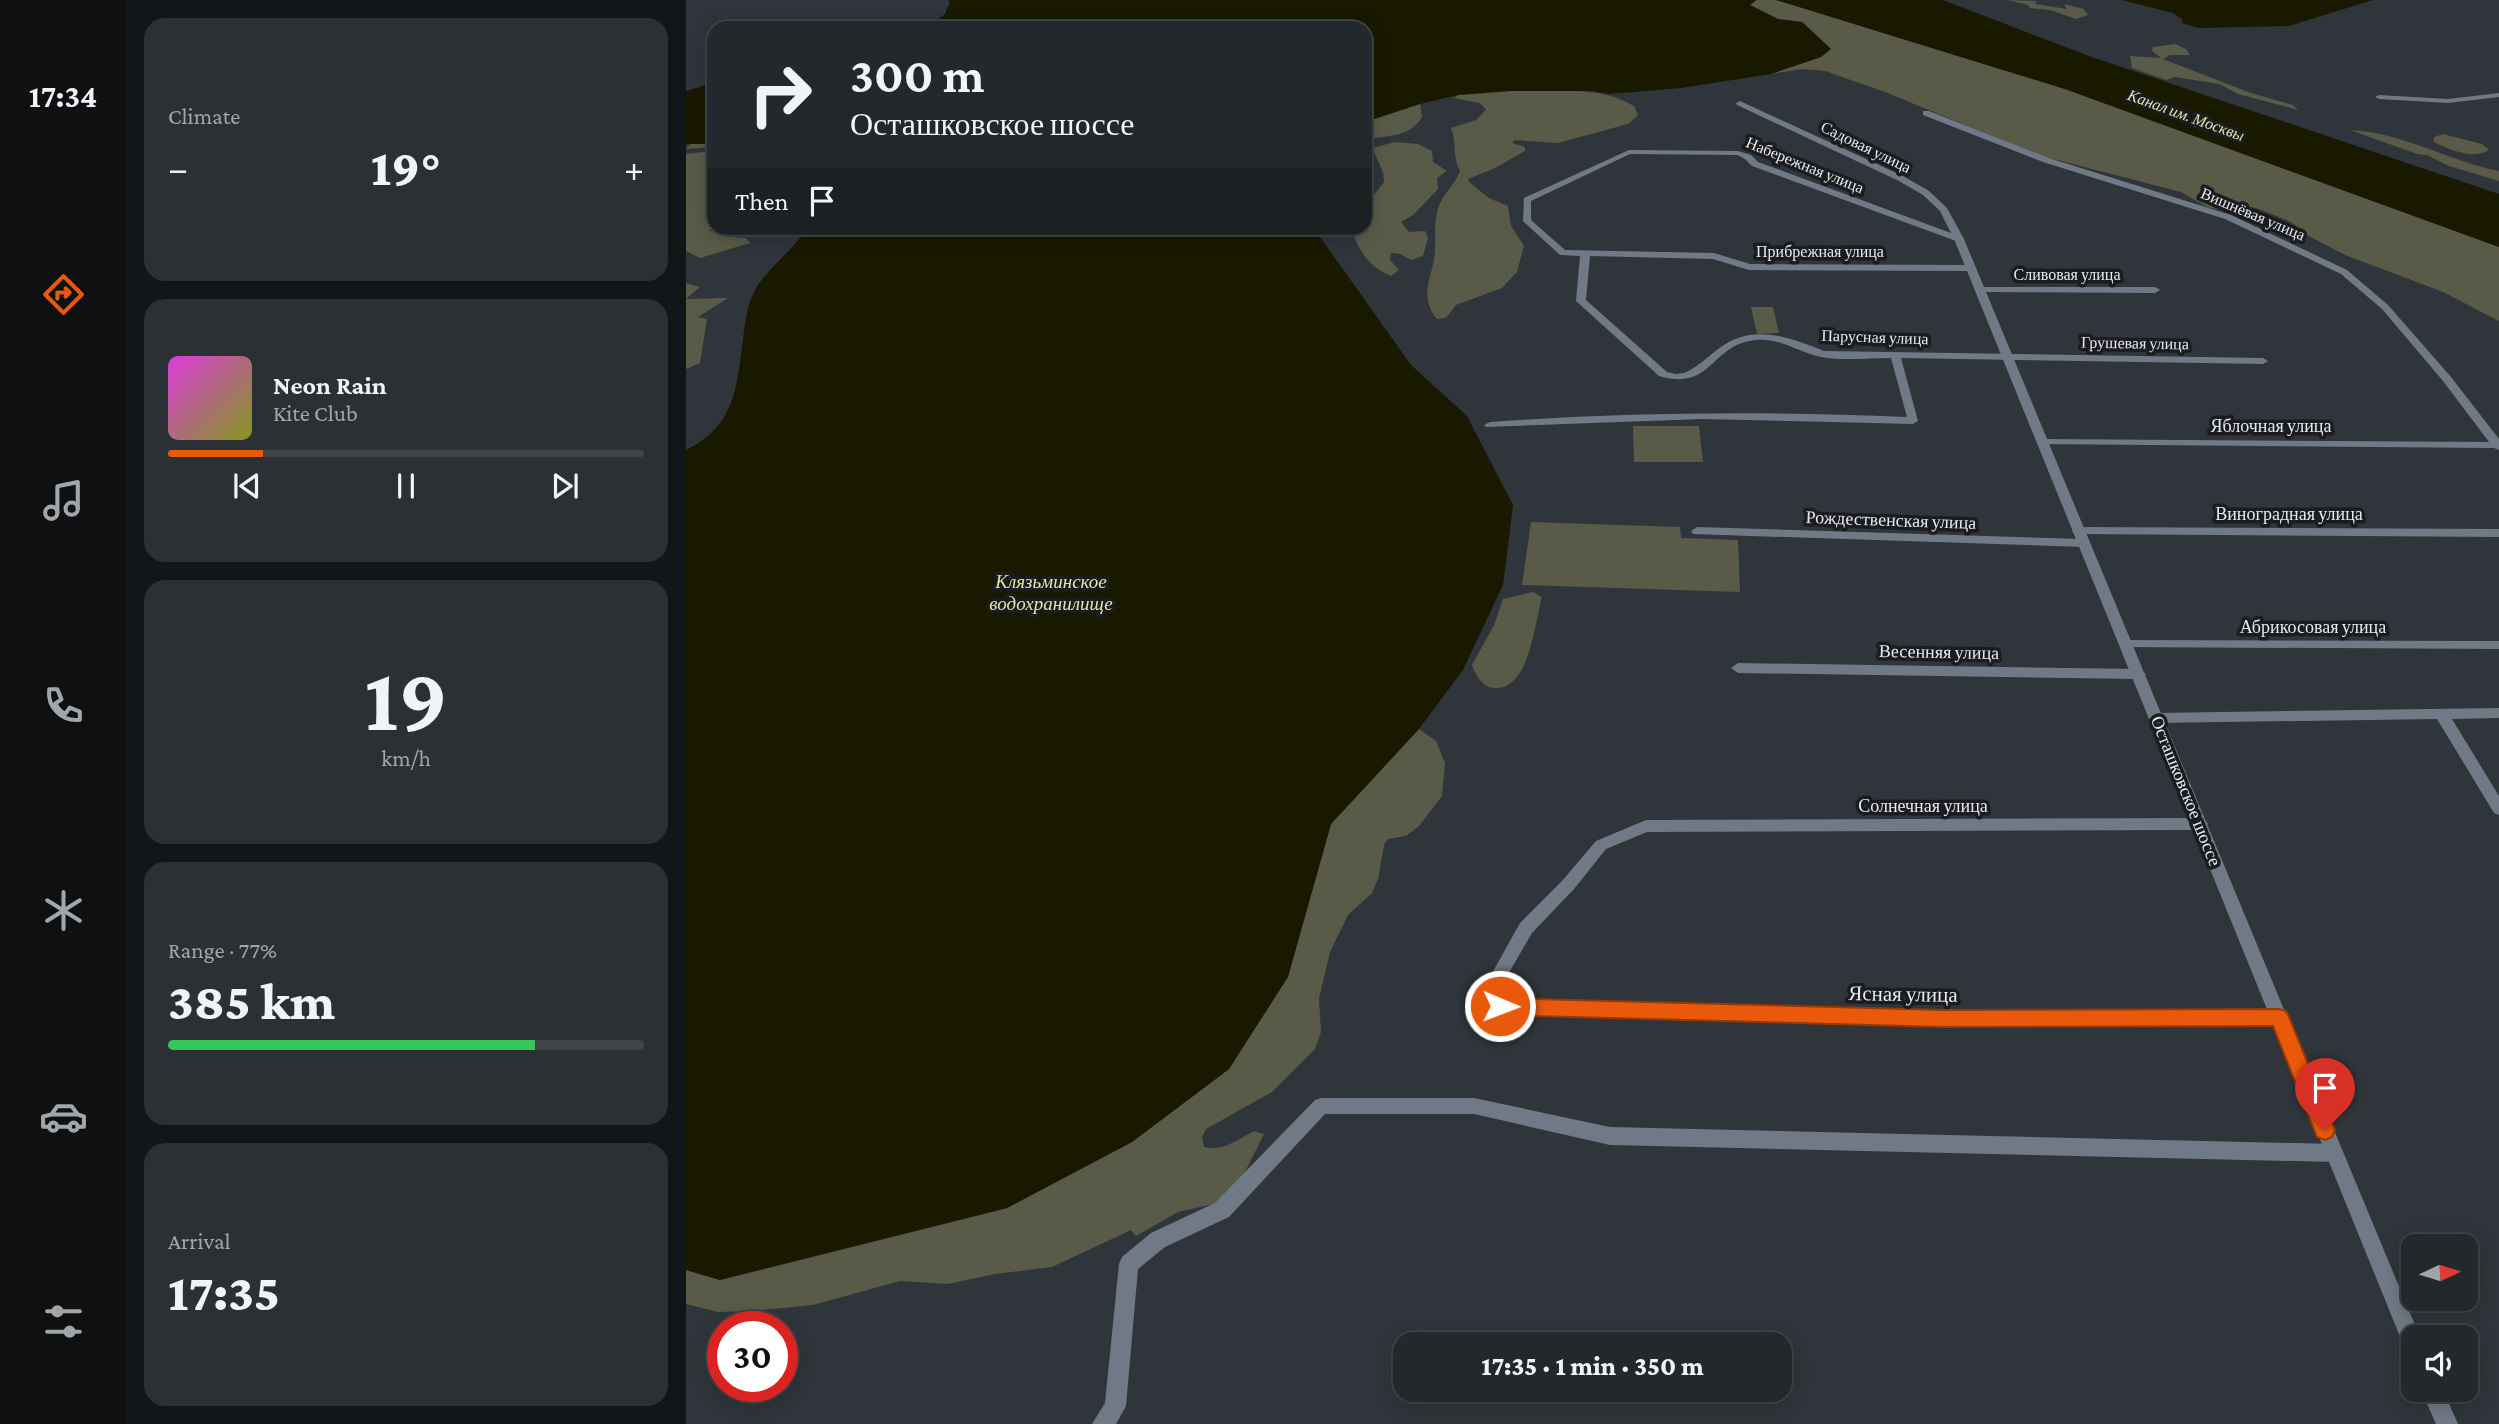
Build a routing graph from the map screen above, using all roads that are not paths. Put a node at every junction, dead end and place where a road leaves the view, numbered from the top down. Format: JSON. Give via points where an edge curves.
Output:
{"nodes":[{"id":1,"x":2499,"y":95,"type":"edge"},
{"id":2,"x":2379,"y":97,"type":"dead end"},
{"id":3,"x":1740,"y":103,"type":"dead end"},
{"id":4,"x":1926,"y":113,"type":"dead end"},
{"id":5,"x":1959,"y":239,"type":"junction"},
{"id":6,"x":1585,"y":255,"type":"junction"},
{"id":7,"x":1972,"y":268,"type":"junction"},
{"id":8,"x":1980,"y":290,"type":"junction"},
{"id":9,"x":2155,"y":290,"type":"dead end"},
{"id":10,"x":1895,"y":354,"type":"junction"},
{"id":11,"x":2006,"y":356,"type":"junction"},
{"id":12,"x":2263,"y":361,"type":"dead end"},
{"id":13,"x":1490,"y":425,"type":"dead end"},
{"id":14,"x":2042,"y":442,"type":"junction"},
{"id":15,"x":2499,"y":446,"type":"edge"},
{"id":16,"x":1697,"y":531,"type":"dead end"},
{"id":17,"x":2499,"y":533,"type":"edge"},
{"id":18,"x":2081,"y":537,"type":"junction"},
{"id":19,"x":2126,"y":644,"type":"junction"},
{"id":20,"x":2499,"y":645,"type":"edge"},
{"id":21,"x":1738,"y":668,"type":"dead end"},
{"id":22,"x":2139,"y":674,"type":"junction"},
{"id":23,"x":2441,"y":713,"type":"junction"},
{"id":24,"x":2499,"y":713,"type":"edge"},
{"id":25,"x":2156,"y":718,"type":"junction"},
{"id":26,"x":2499,"y":809,"type":"edge"},
{"id":27,"x":2200,"y":824,"type":"junction"},
{"id":28,"x":1646,"y":826,"type":"joint"},
{"id":29,"x":2279,"y":1017,"type":"junction"},
{"id":30,"x":2333,"y":1153,"type":"junction"},
{"id":31,"x":2405,"y":1325,"type":"edge"},
{"id":32,"x":2437,"y":1402,"type":"edge"},
{"id":33,"x":1103,"y":1424,"type":"edge"},
{"id":34,"x":2447,"y":1424,"type":"edge"}],
"edges":[{"from":1,"to":2,"type":"street","via":[[2448,102]]},
{"from":3,"to":5,"type":"street","name":"Садовая улица","via":[[1926,193],[1944,210]]},
{"from":4,"to":15,"type":"street","name":"Вишнёвая улица","via":[[2046,160],[2228,217],[2344,272],[2385,307]]},
{"from":5,"to":6,"type":"street","name":"Набережная улица","via":[[1755,164],[1738,152],[1629,152],[1527,200],[1527,221],[1563,253]]},
{"from":5,"to":7,"type":"street","name":"Осташковское шоссе"},
{"from":6,"to":7,"type":"street","name":"Прибрежная улица","via":[[1714,256],[1749,267]]},
{"from":6,"to":10,"type":"street","name":"Парусная улица","via":[[1581,301],[1674,379],[1688,377],[1747,338],[1786,338],[1822,354]]},
{"from":7,"to":8,"type":"street","name":"Осташковское шоссе"},
{"from":8,"to":9,"type":"street","name":"Сливовая улица"},
{"from":8,"to":11,"type":"street","name":"Осташковское шоссе"},
{"from":10,"to":11,"type":"street","name":"Парусная улица"},
{"from":10,"to":13,"type":"street","via":[[1913,421],[1824,416],[1600,416]]},
{"from":11,"to":12,"type":"street","name":"Грушевая улица"},
{"from":11,"to":14,"type":"street","name":"Осташковское шоссе"},
{"from":14,"to":15,"type":"street","name":"Яблочная улица"},
{"from":14,"to":18,"type":"street","name":"Осташковское шоссе"},
{"from":16,"to":18,"type":"street","name":"Рождественская улица"},
{"from":17,"to":18,"type":"street","name":"Виноградная улица"},
{"from":18,"to":19,"type":"street","name":"Осташковское шоссе"},
{"from":19,"to":20,"type":"street","name":"Абрикосовая улица"},
{"from":19,"to":22,"type":"street","name":"Осташковское шоссе"},
{"from":21,"to":22,"type":"street","name":"Весенняя улица"},
{"from":22,"to":25,"type":"street","name":"Осташковское шоссе"},
{"from":23,"to":24,"type":"street"},
{"from":23,"to":25,"type":"street"},
{"from":23,"to":26,"type":"street"},
{"from":25,"to":27,"type":"street","name":"Осташковское шоссе"},
{"from":27,"to":28,"type":"street","name":"Солнечная улица"},
{"from":27,"to":29,"type":"street","name":"Осташковское шоссе"},
{"from":28,"to":29,"type":"street","name":"Ясная улица","via":[[1601,845],[1526,928],[1499,975],[1500,1006],[1942,1018]]},
{"from":29,"to":30,"type":"street","name":"Осташковское шоссе"},
{"from":30,"to":31,"type":"street","name":"Осташковское шоссе"},
{"from":30,"to":33,"type":"street","via":[[1610,1136],[1474,1106],[1321,1106],[1222,1210],[1158,1240],[1129,1264],[1115,1406]]},
{"from":32,"to":34,"type":"street"}]}
